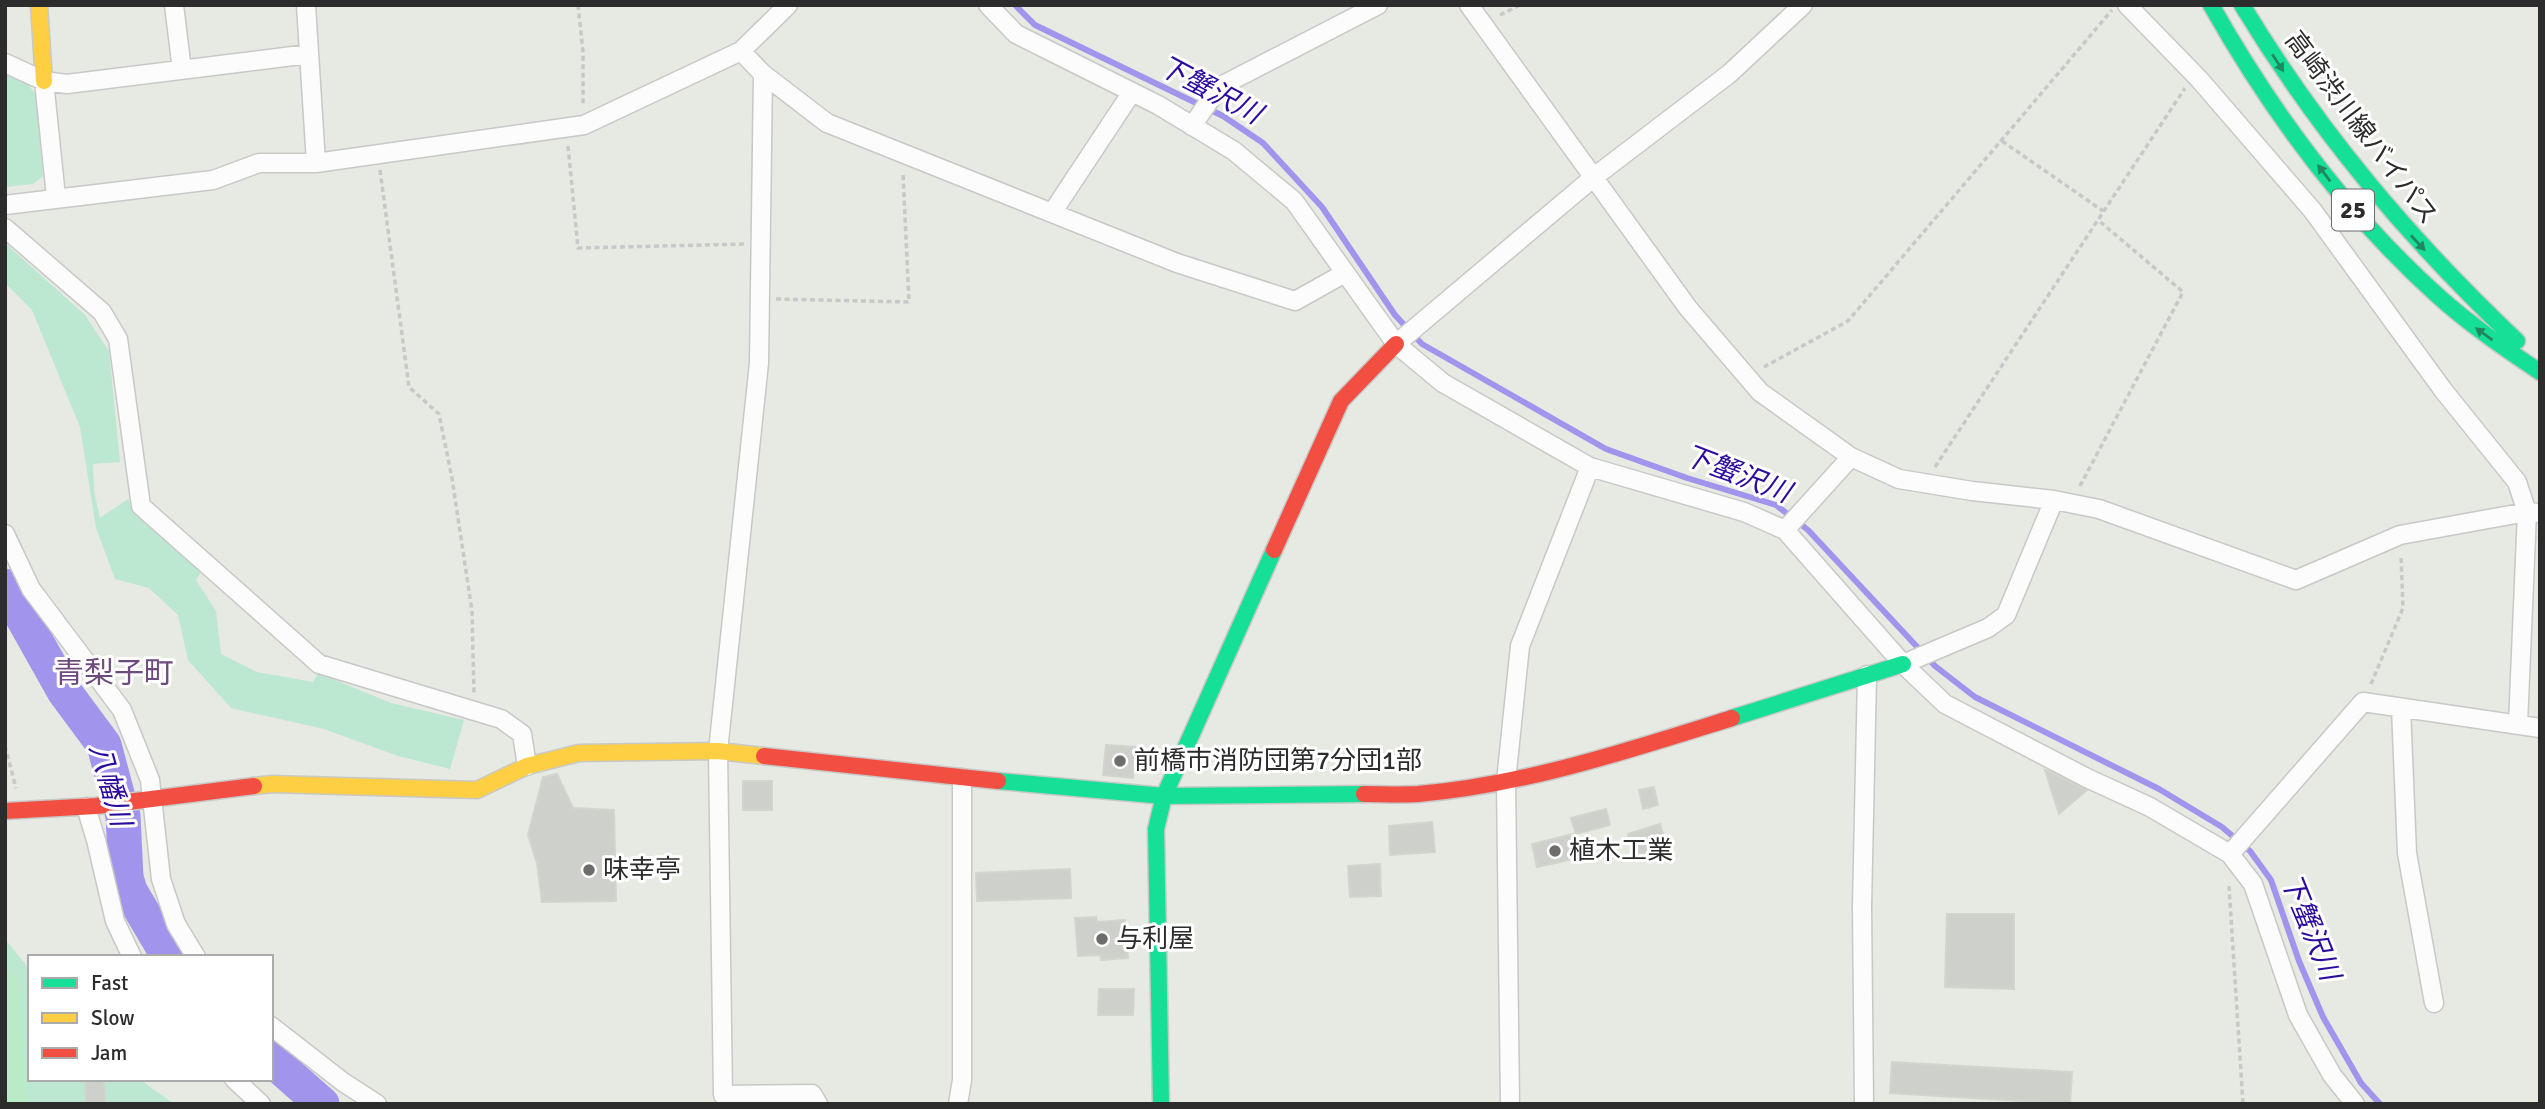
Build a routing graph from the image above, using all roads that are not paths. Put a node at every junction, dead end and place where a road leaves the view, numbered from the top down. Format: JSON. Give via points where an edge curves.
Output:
{"nodes":[{"id":1,"x":39,"y":5,"type":"edge"},
{"id":2,"x":174,"y":5,"type":"edge"},
{"id":3,"x":306,"y":5,"type":"edge"},
{"id":4,"x":788,"y":5,"type":"edge"},
{"id":5,"x":988,"y":5,"type":"edge"},
{"id":6,"x":1378,"y":5,"type":"edge"},
{"id":7,"x":1469,"y":5,"type":"edge"},
{"id":8,"x":1803,"y":5,"type":"edge"},
{"id":9,"x":2127,"y":5,"type":"edge"},
{"id":10,"x":2211,"y":5,"type":"edge"},
{"id":11,"x":2242,"y":5,"type":"edge"},
{"id":12,"x":741,"y":51,"type":"junction"},
{"id":13,"x":309,"y":54,"type":"junction"},
{"id":14,"x":5,"y":63,"type":"edge"},
{"id":15,"x":182,"y":70,"type":"junction"},
{"id":16,"x":763,"y":74,"type":"junction"},
{"id":17,"x":44,"y":81,"type":"junction"},
{"id":18,"x":1132,"y":92,"type":"junction"},
{"id":19,"x":1192,"y":126,"type":"junction"},
{"id":20,"x":316,"y":163,"type":"junction"},
{"id":21,"x":1594,"y":177,"type":"junction"},
{"id":22,"x":56,"y":197,"type":"junction"},
{"id":23,"x":5,"y":205,"type":"edge"},
{"id":24,"x":1052,"y":213,"type":"junction"},
{"id":25,"x":5,"y":228,"type":"edge"},
{"id":26,"x":1345,"y":273,"type":"junction"},
{"id":27,"x":1396,"y":344,"type":"junction"},
{"id":28,"x":2540,"y":361,"type":"edge"},
{"id":29,"x":2540,"y":372,"type":"edge"},
{"id":30,"x":1851,"y":457,"type":"junction"},
{"id":31,"x":1590,"y":467,"type":"junction"},
{"id":32,"x":2063,"y":501,"type":"junction"},
{"id":33,"x":2533,"y":512,"type":"edge"},
{"id":34,"x":1785,"y":530,"type":"junction"},
{"id":35,"x":5,"y":534,"type":"edge"},
{"id":36,"x":1903,"y":664,"type":"junction"},
{"id":37,"x":1867,"y":675,"type":"junction"},
{"id":38,"x":2401,"y":708,"type":"junction"},
{"id":39,"x":2518,"y":724,"type":"junction"},
{"id":40,"x":2540,"y":727,"type":"edge"},
{"id":41,"x":718,"y":751,"type":"junction"},
{"id":42,"x":527,"y":766,"type":"junction"},
{"id":43,"x":962,"y":778,"type":"junction"},
{"id":44,"x":1506,"y":781,"type":"junction"},
{"id":45,"x":1164,"y":796,"type":"junction"},
{"id":46,"x":148,"y":800,"type":"junction"},
{"id":47,"x":91,"y":807,"type":"junction"},
{"id":48,"x":5,"y":811,"type":"edge"},
{"id":49,"x":2230,"y":853,"type":"junction"},
{"id":50,"x":131,"y":955,"type":"edge"},
{"id":51,"x":195,"y":955,"type":"edge"},
{"id":52,"x":2434,"y":1003,"type":"dead end"},
{"id":53,"x":273,"y":1028,"type":"edge"},
{"id":54,"x":235,"y":1081,"type":"edge"},
{"id":55,"x":261,"y":1104,"type":"edge"},
{"id":56,"x":377,"y":1104,"type":"edge"},
{"id":57,"x":818,"y":1104,"type":"edge"},
{"id":58,"x":958,"y":1104,"type":"edge"},
{"id":59,"x":1161,"y":1104,"type":"edge"},
{"id":60,"x":1510,"y":1104,"type":"edge"},
{"id":61,"x":1864,"y":1104,"type":"edge"},
{"id":62,"x":2355,"y":1104,"type":"edge"}],
"edges":[{"from":1,"to":17,"type":"street"},
{"from":2,"to":15,"type":"street"},
{"from":3,"to":13,"type":"street"},
{"from":4,"to":12,"type":"street"},
{"from":5,"to":18,"type":"street","via":[[1016,34]]},
{"from":6,"to":19,"type":"street","via":[[1219,87]]},
{"from":7,"to":21,"type":"street"},
{"from":8,"to":21,"type":"street","via":[[1729,74]]},
{"from":9,"to":33,"type":"street","via":[[2313,211],[2443,390],[2517,482]]},
{"from":29,"to":10,"type":"street","name":"高崎渋川線バイパス","number":"25","one_way":true,"via":[[2447,306],[2373,234],[2275,107]]},
{"from":11,"to":28,"type":"street","name":"高崎渋川線バイパス","number":"25","one_way":true,"via":[[2301,98],[2386,208]]},
{"from":12,"to":16,"type":"street"},
{"from":12,"to":20,"type":"street","via":[[575,126]]},
{"from":13,"to":15,"type":"street"},
{"from":13,"to":20,"type":"street"},
{"from":14,"to":17,"type":"street"},
{"from":15,"to":17,"type":"street","via":[[67,84]]},
{"from":16,"to":24,"type":"street","via":[[827,123]]},
{"from":16,"to":41,"type":"street","via":[[759,363]]},
{"from":17,"to":22,"type":"street"},
{"from":18,"to":19,"type":"street"},
{"from":18,"to":24,"type":"street"},
{"from":19,"to":26,"type":"street","via":[[1234,151],[1294,201]]},
{"from":20,"to":22,"type":"street","via":[[259,163],[214,180]]},
{"from":21,"to":27,"type":"street"},
{"from":21,"to":30,"type":"street","via":[[1688,308],[1760,392]]},
{"from":22,"to":23,"type":"street"},
{"from":24,"to":26,"type":"street","via":[[1177,263],[1294,301]]},
{"from":25,"to":42,"type":"street","via":[[102,312],[118,340],[141,506],[319,664],[501,719],[522,734]]},
{"from":26,"to":27,"type":"street"},
{"from":27,"to":31,"type":"street","via":[[1443,383]]},
{"from":27,"to":45,"type":"street","via":[[1341,401]]},
{"from":30,"to":32,"type":"street","via":[[1899,479]]},
{"from":30,"to":34,"type":"street"},
{"from":31,"to":34,"type":"street","via":[[1744,512]]},
{"from":31,"to":44,"type":"street","via":[[1520,646]]},
{"from":32,"to":33,"type":"street","via":[[2099,509],[2296,580],[2400,535]]},
{"from":32,"to":36,"type":"street","via":[[2006,615],[1988,628]]},
{"from":33,"to":39,"type":"street"},
{"from":34,"to":36,"type":"street"},
{"from":35,"to":46,"type":"street","via":[[31,589],[121,710],[150,780]]},
{"from":36,"to":37,"type":"street"},
{"from":36,"to":49,"type":"street","via":[[1945,704],[2150,807]]},
{"from":37,"to":44,"type":"street","via":[[1644,746]]},
{"from":37,"to":61,"type":"street"},
{"from":38,"to":39,"type":"street"},
{"from":38,"to":49,"type":"street","via":[[2363,702]]},
{"from":38,"to":52,"type":"street","via":[[2407,853]]},
{"from":39,"to":40,"type":"street"},
{"from":41,"to":42,"type":"street","via":[[579,752]]},
{"from":41,"to":43,"type":"street"},
{"from":41,"to":57,"type":"street","via":[[723,1095],[812,1094]]},
{"from":42,"to":46,"type":"street","via":[[477,790],[272,784]]},
{"from":43,"to":45,"type":"street"},
{"from":43,"to":58,"type":"street","via":[[962,1080]]},
{"from":44,"to":45,"type":"street","via":[[1417,794]]},
{"from":44,"to":60,"type":"street"},
{"from":45,"to":59,"type":"street","via":[[1156,829]]},
{"from":46,"to":47,"type":"street"},
{"from":46,"to":51,"type":"street","via":[[161,879],[176,924]]},
{"from":47,"to":48,"type":"street"},
{"from":47,"to":50,"type":"street","via":[[115,921]]},
{"from":49,"to":62,"type":"street","via":[[2253,884],[2298,1016],[2332,1075]]},
{"from":53,"to":56,"type":"street"},
{"from":54,"to":55,"type":"street"}]}
